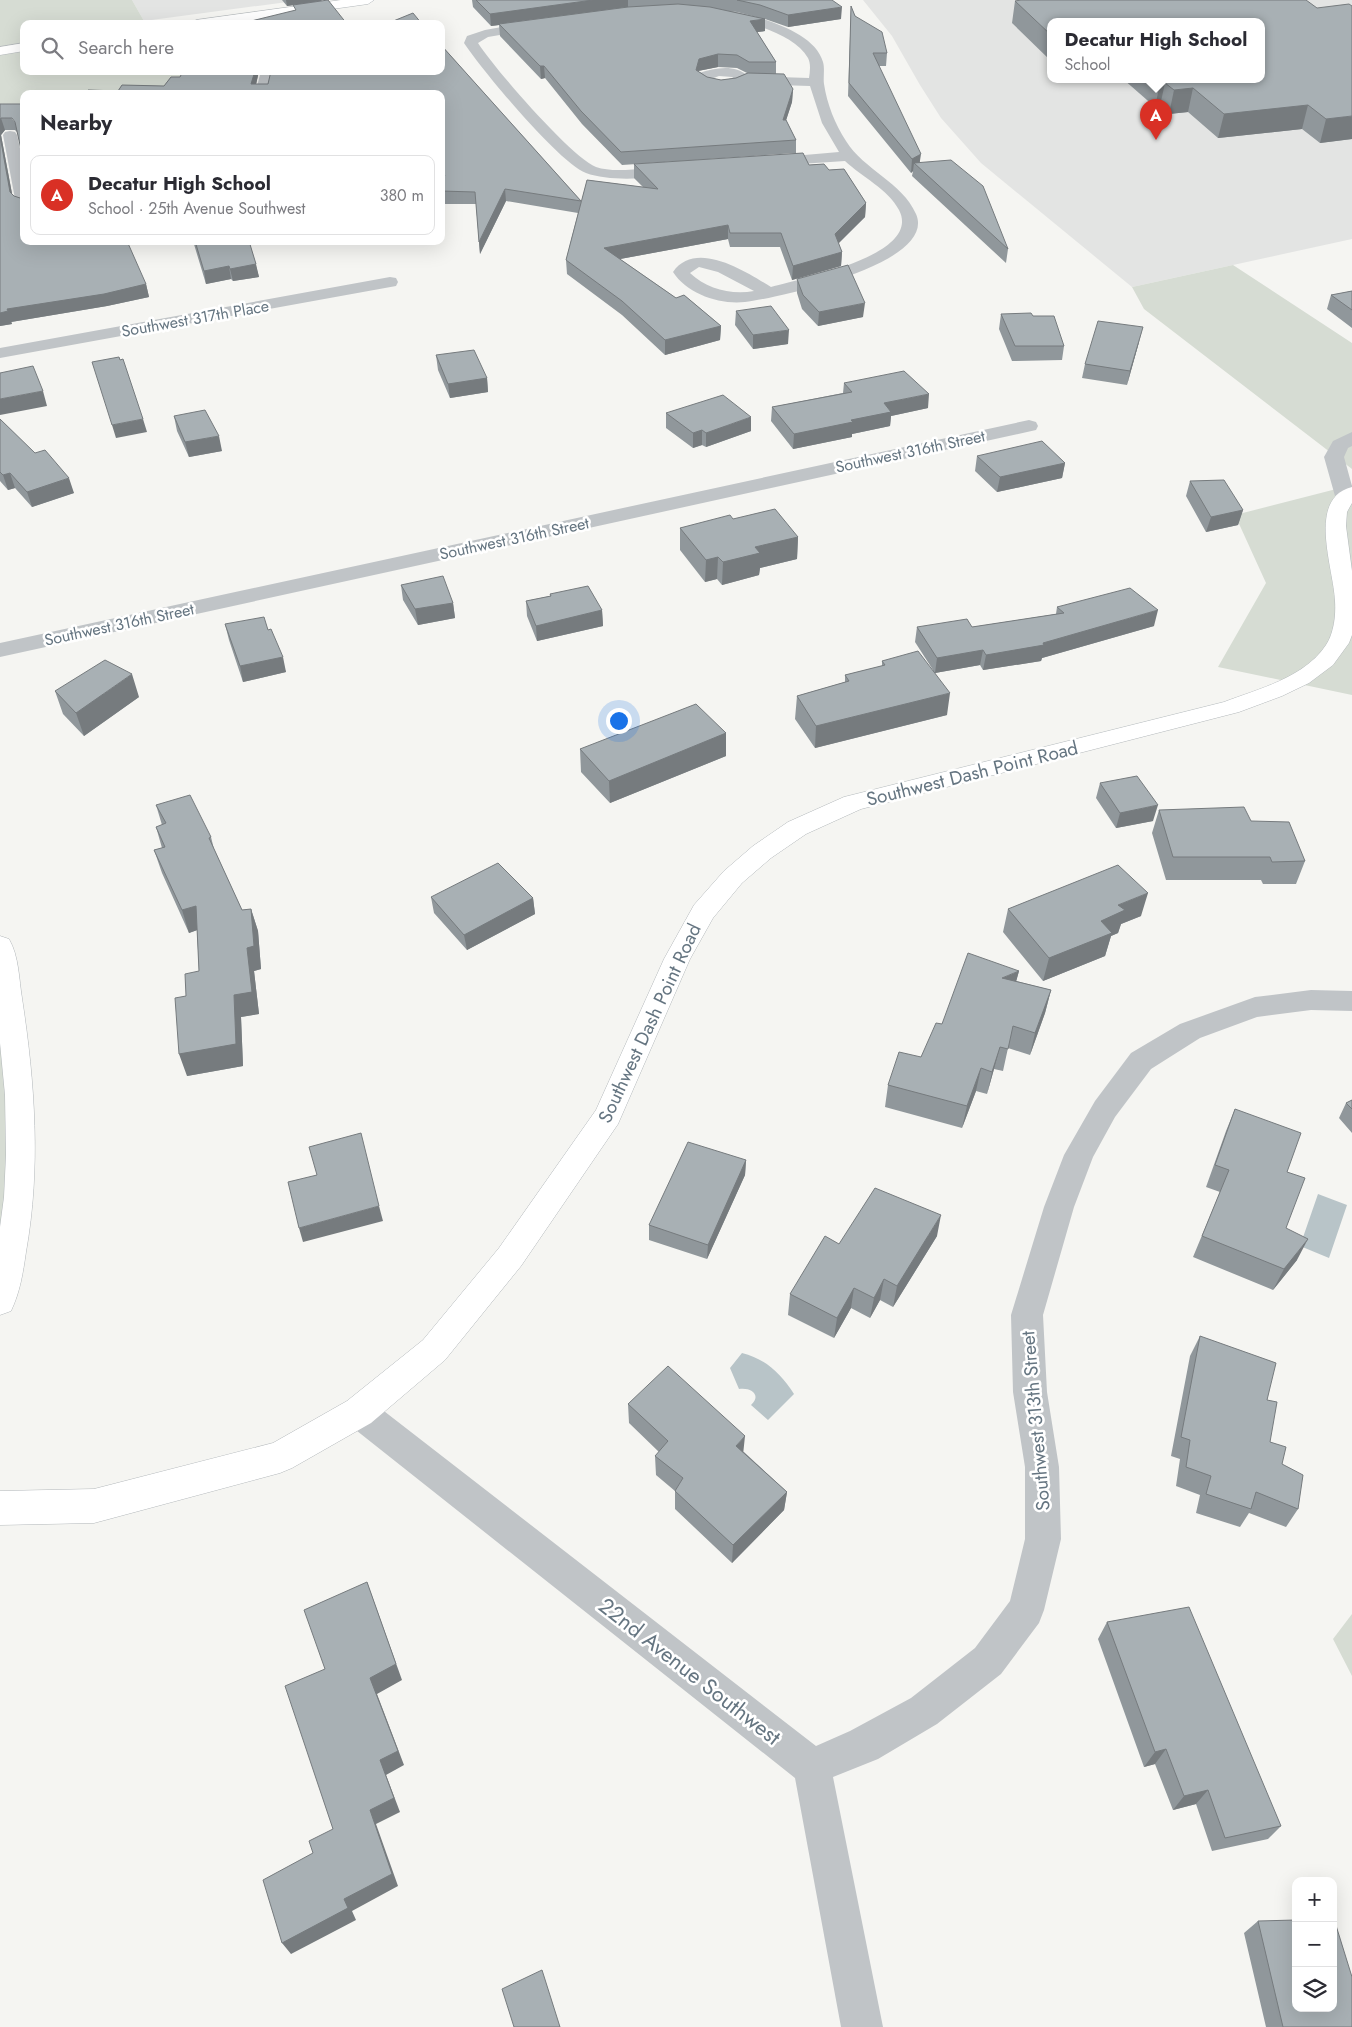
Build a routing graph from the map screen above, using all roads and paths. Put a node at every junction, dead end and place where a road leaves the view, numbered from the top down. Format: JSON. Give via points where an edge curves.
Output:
{"nodes":[{"id":1,"x":368,"y":0,"type":"edge"},
{"id":2,"x":719,"y":12,"type":"edge"},
{"id":3,"x":225,"y":20,"type":"edge"},
{"id":4,"x":544,"y":24,"type":"edge"},
{"id":5,"x":20,"y":48,"type":"edge"},
{"id":6,"x":0,"y":50,"type":"edge"},
{"id":7,"x":268,"y":75,"type":"edge"},
{"id":8,"x":744,"y":80,"type":"edge"},
{"id":9,"x":817,"y":82,"type":"junction"},
{"id":10,"x":265,"y":90,"type":"edge"},
{"id":11,"x":11,"y":135,"type":"edge"},
{"id":12,"x":849,"y":156,"type":"junction"},
{"id":13,"x":750,"y":164,"type":"edge"},
{"id":14,"x":691,"y":168,"type":"edge"},
{"id":15,"x":20,"y":183,"type":"edge"},
{"id":16,"x":20,"y":205,"type":"edge"},
{"id":17,"x":8,"y":207,"type":"edge"},
{"id":18,"x":390,"y":282,"type":"dead end"},
{"id":19,"x":768,"y":292,"type":"dead end"},
{"id":20,"x":0,"y":353,"type":"edge"},
{"id":21,"x":1028,"y":426,"type":"dead end"},
{"id":22,"x":1352,"y":438,"type":"edge"},
{"id":23,"x":1349,"y":495,"type":"edge"},
{"id":24,"x":0,"y":650,"type":"edge"},
{"id":25,"x":0,"y":946,"type":"edge"},
{"id":26,"x":1352,"y":1001,"type":"edge"},
{"id":27,"x":0,"y":1301,"type":"edge"},
{"id":28,"x":359,"y":1412,"type":"junction"},
{"id":29,"x":0,"y":1508,"type":"edge"},
{"id":30,"x":812,"y":1767,"type":"junction"},
{"id":31,"x":862,"y":2027,"type":"edge"}],
"edges":[{"from":1,"to":3,"type":"main road"},
{"from":2,"to":9,"type":"street","via":[[742,10],[806,48],[818,66]]},
{"from":4,"to":14,"type":"street","via":[[490,33],[472,39],[471,43],[570,155],[591,170],[628,173]]},
{"from":5,"to":6,"type":"main road"},
{"from":7,"to":10,"type":"street"},
{"from":8,"to":9,"type":"street"},
{"from":9,"to":12,"type":"street","via":[[827,118]]},
{"from":11,"to":15,"type":"street"},
{"from":12,"to":13,"type":"street"},
{"from":12,"to":19,"type":"street","via":[[901,202],[910,219],[905,237],[886,254],[866,264]]},
{"from":16,"to":17,"type":"street"},
{"from":18,"to":20,"type":"street","name":"Southwest 317th Place"},
{"from":21,"to":24,"type":"street","name":"Southwest 316th Street"},
{"from":22,"to":23,"type":"street","via":[[1340,445],[1334,457]]},
{"from":23,"to":28,"type":"main road","name":"Southwest Dash Point Road","via":[[1340,503],[1336,523],[1346,599],[1342,630],[1334,649],[1310,673],[1231,707],[853,803],[797,828],[733,877],[703,912],[677,959],[608,1116],[521,1242],[434,1350]]},
{"from":25,"to":27,"type":"main road","via":[[14,1039],[21,1148],[20,1187]]},
{"from":26,"to":30,"type":"street","name":"Southwest 313th Street","via":[[1311,1000],[1255,1007],[1190,1031],[1141,1061],[1105,1109],[1079,1155],[1062,1198],[1026,1315],[1030,1392],[1042,1467],[1044,1539],[1026,1610],[988,1661],[924,1711],[864,1745]]},
{"from":28,"to":29,"type":"main road","name":"Southwest Dash Point Road","via":[[280,1457],[186,1483],[94,1506]]},
{"from":28,"to":30,"type":"street","name":"22nd Avenue Southwest"},
{"from":30,"to":31,"type":"street"}]}
